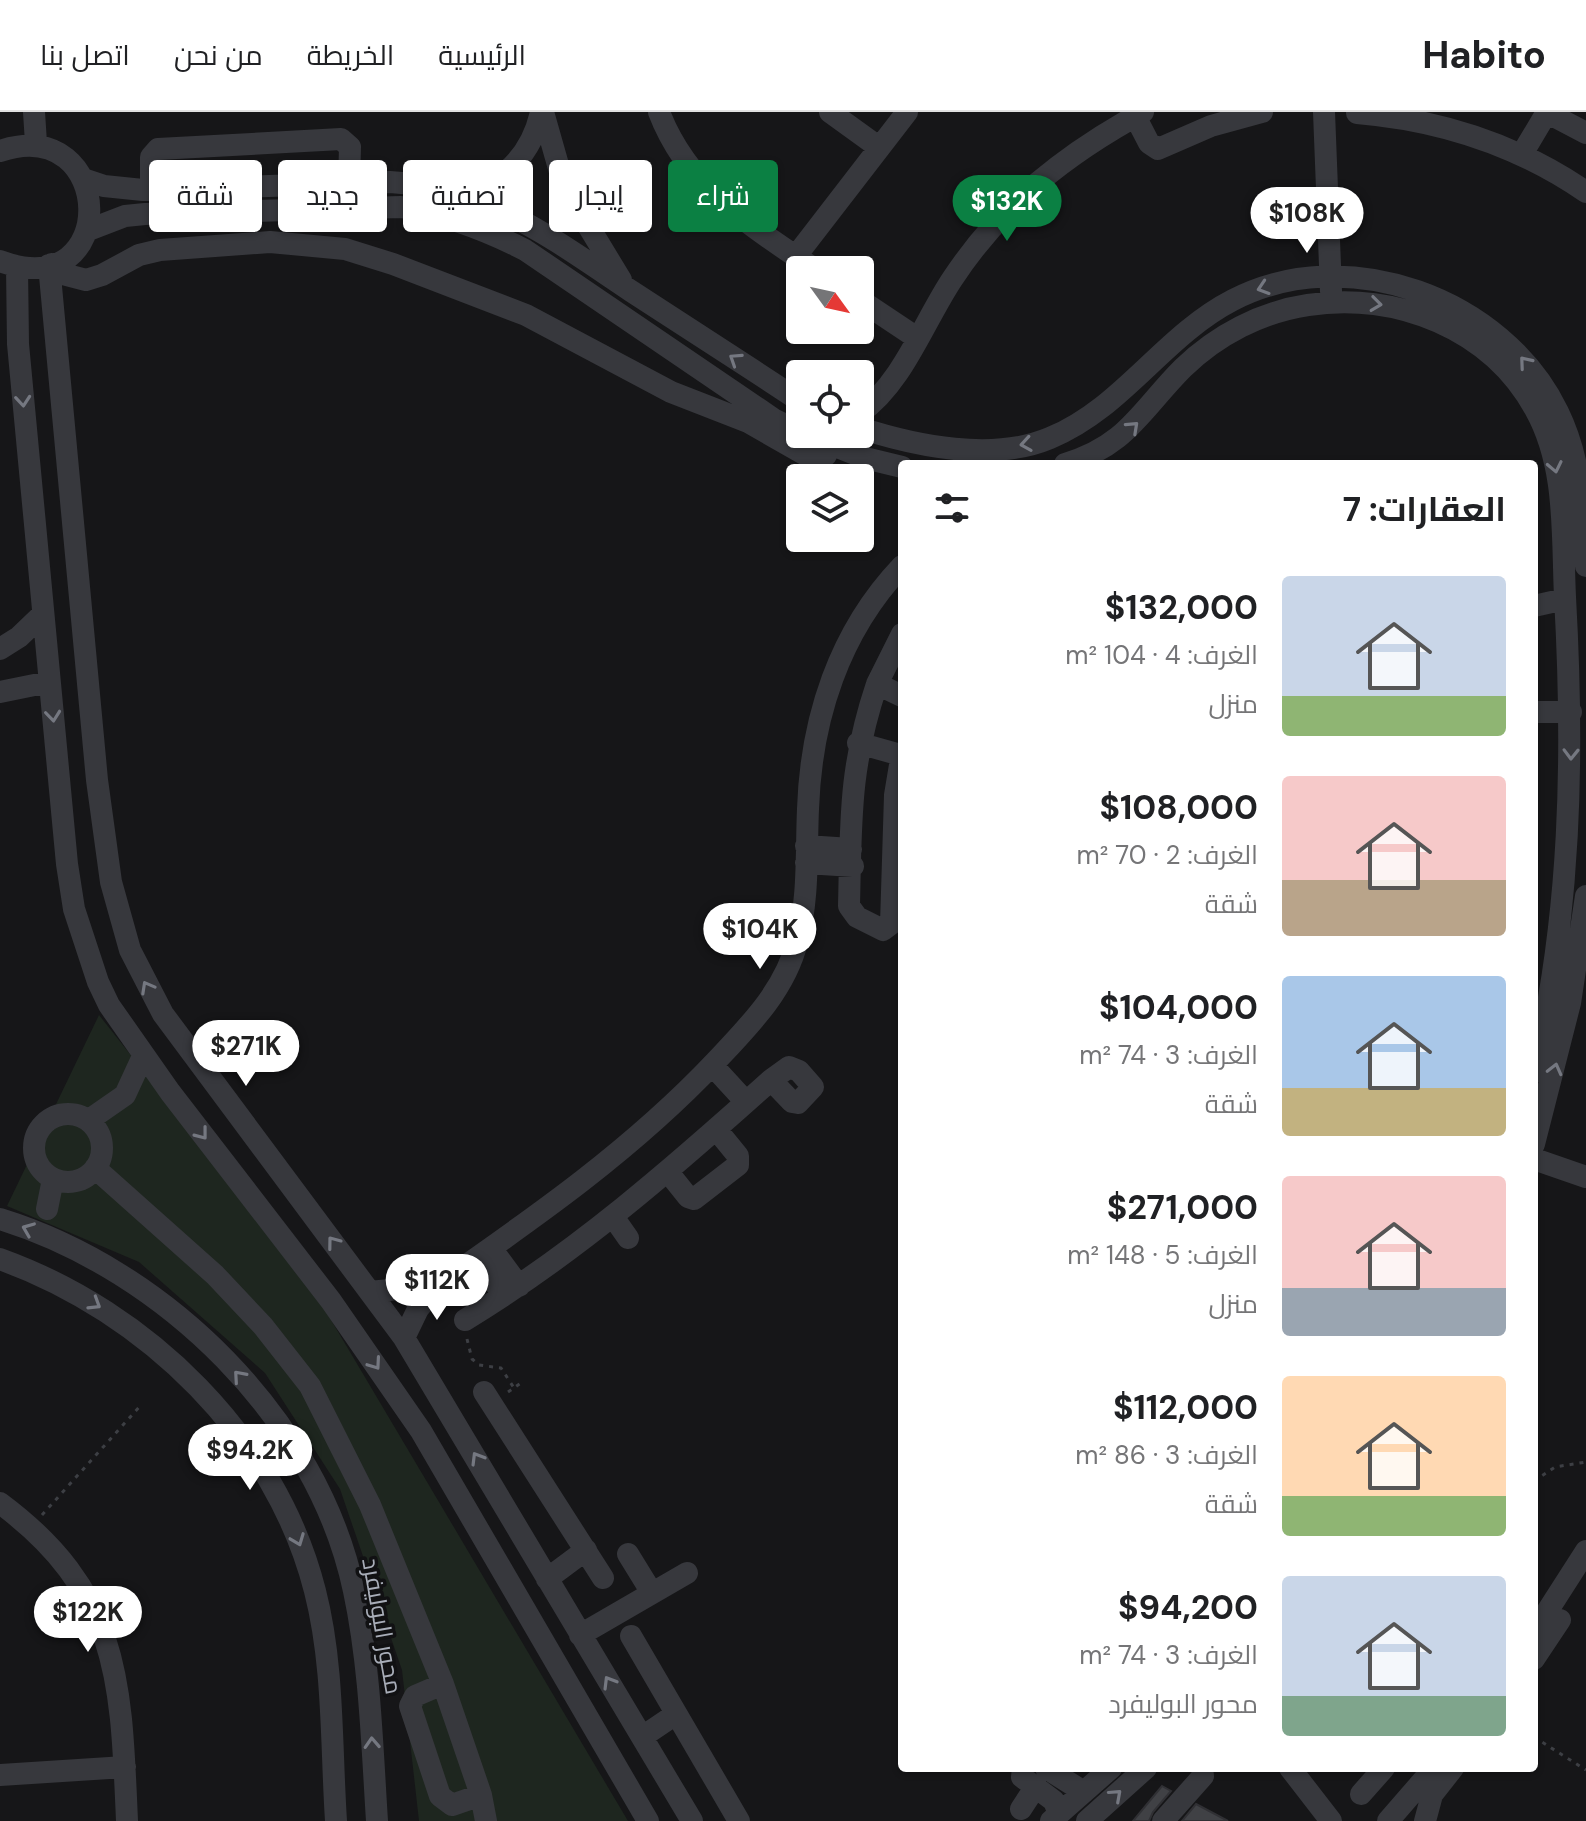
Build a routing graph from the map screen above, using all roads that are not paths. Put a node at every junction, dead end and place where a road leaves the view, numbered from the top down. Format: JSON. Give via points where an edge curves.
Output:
{"nodes":[{"id":1,"x":34,"y":112,"type":"edge"},
{"id":2,"x":542,"y":112,"type":"edge"},
{"id":3,"x":659,"y":112,"type":"edge"},
{"id":4,"x":830,"y":112,"type":"edge"},
{"id":5,"x":907,"y":112,"type":"edge"},
{"id":6,"x":1262,"y":112,"type":"edge"},
{"id":7,"x":1324,"y":112,"type":"edge"},
{"id":8,"x":1546,"y":112,"type":"edge"},
{"id":9,"x":1357,"y":113,"type":"edge"},
{"id":10,"x":1139,"y":114,"type":"edge"},
{"id":11,"x":1586,"y":133,"type":"edge"},
{"id":12,"x":36,"y":143,"type":"junction"},
{"id":13,"x":877,"y":146,"type":"junction"},
{"id":14,"x":0,"y":151,"type":"edge"},
{"id":15,"x":1522,"y":154,"type":"junction"},
{"id":16,"x":151,"y":160,"type":"edge"},
{"id":17,"x":350,"y":160,"type":"edge"},
{"id":18,"x":517,"y":160,"type":"edge"},
{"id":19,"x":86,"y":180,"type":"junction"},
{"id":20,"x":149,"y":190,"type":"edge"},
{"id":21,"x":1586,"y":192,"type":"edge"},
{"id":22,"x":533,"y":229,"type":"edge"},
{"id":23,"x":86,"y":231,"type":"junction"},
{"id":24,"x":796,"y":256,"type":"joint"},
{"id":25,"x":8,"y":264,"type":"edge"},
{"id":26,"x":50,"y":264,"type":"junction"},
{"id":27,"x":1331,"y":278,"type":"junction"},
{"id":28,"x":626,"y":287,"type":"junction"},
{"id":29,"x":1331,"y":302,"type":"junction"},
{"id":30,"x":874,"y":309,"type":"edge"},
{"id":31,"x":917,"y":338,"type":"junction"},
{"id":32,"x":57,"y":341,"type":"junction"},
{"id":33,"x":18,"y":344,"type":"junction"},
{"id":34,"x":887,"y":387,"type":"junction"},
{"id":35,"x":786,"y":392,"type":"edge"},
{"id":36,"x":874,"y":400,"type":"edge"},
{"id":37,"x":786,"y":425,"type":"edge"},
{"id":38,"x":874,"y":425,"type":"edge"},
{"id":39,"x":874,"y":432,"type":"edge"},
{"id":40,"x":786,"y":444,"type":"edge"},
{"id":41,"x":793,"y":448,"type":"edge"},
{"id":42,"x":828,"y":448,"type":"edge"},
{"id":43,"x":853,"y":448,"type":"edge"},
{"id":44,"x":1077,"y":460,"type":"edge"},
{"id":45,"x":898,"y":467,"type":"edge"},
{"id":46,"x":1586,"y":566,"type":"edge"},
{"id":47,"x":898,"y":571,"type":"edge"},
{"id":48,"x":1565,"y":599,"type":"junction"},
{"id":49,"x":1538,"y":605,"type":"edge"},
{"id":50,"x":43,"y":614,"type":"junction"},
{"id":51,"x":898,"y":642,"type":"edge"},
{"id":52,"x":0,"y":649,"type":"edge"},
{"id":53,"x":49,"y":682,"type":"junction"},
{"id":54,"x":877,"y":684,"type":"junction"},
{"id":55,"x":0,"y":692,"type":"edge"},
{"id":56,"x":898,"y":694,"type":"edge"},
{"id":57,"x":1538,"y":698,"type":"edge"},
{"id":58,"x":1571,"y":704,"type":"junction"},
{"id":59,"x":1538,"y":711,"type":"edge"},
{"id":60,"x":858,"y":743,"type":"junction"},
{"id":61,"x":898,"y":753,"type":"edge"},
{"id":62,"x":898,"y":777,"type":"edge"},
{"id":63,"x":806,"y":855,"type":"junction"},
{"id":64,"x":852,"y":857,"type":"junction"},
{"id":65,"x":1586,"y":896,"type":"edge"},
{"id":66,"x":1542,"y":994,"type":"edge"},
{"id":67,"x":1538,"y":1033,"type":"edge"},
{"id":68,"x":143,"y":1056,"type":"junction"},
{"id":69,"x":708,"y":1070,"type":"junction"},
{"id":70,"x":771,"y":1080,"type":"dead end"},
{"id":71,"x":170,"y":1092,"type":"junction"},
{"id":72,"x":125,"y":1095,"type":"junction"},
{"id":73,"x":741,"y":1106,"type":"junction"},
{"id":74,"x":89,"y":1120,"type":"junction"},
{"id":75,"x":716,"y":1129,"type":"junction"},
{"id":76,"x":1538,"y":1129,"type":"edge"},
{"id":77,"x":1538,"y":1160,"type":"edge"},
{"id":78,"x":95,"y":1168,"type":"junction"},
{"id":79,"x":668,"y":1172,"type":"junction"},
{"id":80,"x":1586,"y":1177,"type":"edge"},
{"id":81,"x":53,"y":1179,"type":"junction"},
{"id":82,"x":47,"y":1209,"type":"dead end"},
{"id":83,"x":614,"y":1218,"type":"junction"},
{"id":84,"x":0,"y":1219,"type":"edge"},
{"id":85,"x":628,"y":1238,"type":"dead end"},
{"id":86,"x":485,"y":1252,"type":"junction"},
{"id":87,"x":0,"y":1259,"type":"edge"},
{"id":88,"x":438,"y":1285,"type":"junction"},
{"id":89,"x":511,"y":1291,"type":"junction"},
{"id":90,"x":370,"y":1292,"type":"junction"},
{"id":91,"x":465,"y":1320,"type":"dead end"},
{"id":92,"x":404,"y":1338,"type":"junction"},
{"id":93,"x":484,"y":1392,"type":"dead end"},
{"id":94,"x":0,"y":1503,"type":"edge"},
{"id":95,"x":582,"y":1545,"type":"junction"},
{"id":96,"x":1586,"y":1551,"type":"edge"},
{"id":97,"x":628,"y":1554,"type":"dead end"},
{"id":98,"x":544,"y":1573,"type":"junction"},
{"id":99,"x":687,"y":1573,"type":"dead end"},
{"id":100,"x":603,"y":1578,"type":"dead end"},
{"id":101,"x":1586,"y":1579,"type":"edge"},
{"id":102,"x":652,"y":1593,"type":"junction"},
{"id":103,"x":1538,"y":1626,"type":"edge"},
{"id":104,"x":580,"y":1635,"type":"junction"},
{"id":105,"x":631,"y":1636,"type":"dead end"},
{"id":106,"x":1538,"y":1653,"type":"edge"},
{"id":107,"x":443,"y":1684,"type":"junction"},
{"id":108,"x":674,"y":1710,"type":"junction"},
{"id":109,"x":640,"y":1733,"type":"junction"},
{"id":110,"x":125,"y":1767,"type":"junction"},
{"id":111,"x":1106,"y":1772,"type":"edge"},
{"id":112,"x":1142,"y":1772,"type":"edge"},
{"id":113,"x":1202,"y":1772,"type":"edge"},
{"id":114,"x":1293,"y":1772,"type":"edge"},
{"id":115,"x":1380,"y":1772,"type":"edge"},
{"id":116,"x":1431,"y":1772,"type":"edge"},
{"id":117,"x":1450,"y":1772,"type":"edge"},
{"id":118,"x":1035,"y":1774,"type":"edge"},
{"id":119,"x":0,"y":1775,"type":"edge"},
{"id":120,"x":1084,"y":1792,"type":"junction"},
{"id":121,"x":1361,"y":1794,"type":"dead end"},
{"id":122,"x":481,"y":1795,"type":"junction"},
{"id":123,"x":1432,"y":1795,"type":"junction"},
{"id":124,"x":1021,"y":1809,"type":"dead end"},
{"id":125,"x":1055,"y":1817,"type":"edge"},
{"id":126,"x":127,"y":1821,"type":"edge"},
{"id":127,"x":336,"y":1821,"type":"edge"},
{"id":128,"x":377,"y":1821,"type":"edge"},
{"id":129,"x":486,"y":1821,"type":"edge"},
{"id":130,"x":648,"y":1821,"type":"edge"},
{"id":131,"x":692,"y":1821,"type":"edge"},
{"id":132,"x":739,"y":1821,"type":"edge"},
{"id":133,"x":1087,"y":1821,"type":"edge"},
{"id":134,"x":1163,"y":1821,"type":"edge"},
{"id":135,"x":1331,"y":1821,"type":"edge"},
{"id":136,"x":1388,"y":1821,"type":"edge"},
{"id":137,"x":1409,"y":1821,"type":"edge"},
{"id":138,"x":1425,"y":1821,"type":"edge"}],
"edges":[{"from":1,"to":12,"type":"street"},
{"from":2,"to":18,"type":"street"},
{"from":2,"to":28,"type":"street","via":[[564,186]]},
{"from":3,"to":24,"type":"street","via":[[698,180],[745,223]]},
{"from":4,"to":13,"type":"street"},
{"from":5,"to":13,"type":"street"},
{"from":6,"to":10,"type":"street","via":[[1158,149],[1149,143]]},
{"from":7,"to":27,"type":"street"},
{"from":8,"to":11,"type":"street"},
{"from":8,"to":15,"type":"street"},
{"from":9,"to":15,"type":"street","via":[[1442,125]]},
{"from":10,"to":31,"type":"street","via":[[1088,142],[1036,181],[953,278]]},
{"from":12,"to":14,"type":"street"},
{"from":12,"to":19,"type":"street","via":[[57,149]]},
{"from":13,"to":24,"type":"street"},
{"from":15,"to":21,"type":"street"},
{"from":16,"to":17,"type":"street","via":[[158,149],[341,139],[350,147]]},
{"from":19,"to":20,"type":"street"},
{"from":19,"to":23,"type":"street","via":[[91,214]]},
{"from":22,"to":28,"type":"street"},
{"from":23,"to":26,"type":"street","via":[[66,256]]},
{"from":23,"to":37,"type":"street","via":[[145,214],[401,207],[441,214],[525,250]]},
{"from":25,"to":26,"type":"street"},
{"from":25,"to":33,"type":"street"},
{"from":26,"to":32,"type":"street"},
{"from":26,"to":40,"type":"street","via":[[86,280],[160,250],[270,242],[345,249],[526,315],[671,392],[748,422]]},
{"from":27,"to":29,"type":"street"},
{"from":27,"to":39,"type":"street","one_way":true,"via":[[1291,280],[1233,300],[1181,335],[1103,408],[1049,439],[972,449],[931,446]]},
{"from":46,"to":27,"type":"street","one_way":true,"via":[[1574,456],[1548,393],[1521,356],[1484,323],[1429,294]]},
{"from":35,"to":28,"type":"street","one_way":true},
{"from":44,"to":29,"type":"street","one_way":true,"via":[[1124,435],[1183,368],[1231,332],[1285,309]]},
{"from":29,"to":48,"type":"street","one_way":true,"via":[[1387,305],[1432,318],[1475,342],[1512,375],[1536,410],[1556,469]]},
{"from":30,"to":31,"type":"street"},
{"from":31,"to":34,"type":"street"},
{"from":32,"to":33,"type":"street"},
{"from":90,"to":32,"type":"street","one_way":true,"via":[[163,1014],[130,950],[111,882],[97,780]]},
{"from":33,"to":50,"type":"street","one_way":true},
{"from":34,"to":36,"type":"street"},
{"from":34,"to":38,"type":"street"},
{"from":41,"to":42,"type":"street","via":[[821,457]]},
{"from":43,"to":45,"type":"street"},
{"from":47,"to":63,"type":"street","via":[[857,621],[830,683],[812,749]]},
{"from":48,"to":49,"type":"street"},
{"from":48,"to":58,"type":"street"},
{"from":50,"to":52,"type":"street"},
{"from":50,"to":53,"type":"street"},
{"from":51,"to":54,"type":"street"},
{"from":53,"to":55,"type":"street"},
{"from":53,"to":68,"type":"street","one_way":true,"via":[[74,909],[98,982]]},
{"from":54,"to":56,"type":"street"},
{"from":54,"to":60,"type":"street"},
{"from":57,"to":58,"type":"street"},
{"from":58,"to":59,"type":"street"},
{"from":58,"to":66,"type":"street","one_way":true,"via":[[1567,860]]},
{"from":60,"to":61,"type":"street"},
{"from":60,"to":64,"type":"street","via":[[850,805]]},
{"from":62,"to":64,"type":"street","via":[[891,924],[886,929],[851,910]]},
{"from":63,"to":64,"type":"street"},
{"from":63,"to":69,"type":"street","via":[[797,943],[778,986]]},
{"from":76,"to":65,"type":"street","one_way":true,"via":[[1567,1018]]},
{"from":66,"to":67,"type":"street"},
{"from":68,"to":71,"type":"street"},
{"from":68,"to":72,"type":"street"},
{"from":69,"to":73,"type":"street"},
{"from":69,"to":86,"type":"street","via":[[612,1160]]},
{"from":70,"to":73,"type":"street"},
{"from":71,"to":72,"type":"street"},
{"from":71,"to":130,"type":"street","one_way":true,"via":[[331,1301],[421,1431]]},
{"from":72,"to":74,"type":"street"},
{"from":73,"to":75,"type":"street"},
{"from":74,"to":78,"type":"street","via":[[101,1139]]},
{"from":74,"to":81,"type":"street","via":[[57,1115],[39,1129],[33,1151]]},
{"from":75,"to":79,"type":"street"},
{"from":75,"to":79,"type":"street","via":[[738,1156],[735,1168],[694,1199]]},
{"from":77,"to":80,"type":"street"},
{"from":78,"to":81,"type":"street","via":[[76,1181]]},
{"from":78,"to":107,"type":"street","via":[[215,1275],[310,1386],[370,1505]]},
{"from":79,"to":83,"type":"street"},
{"from":81,"to":82,"type":"street"},
{"from":83,"to":85,"type":"street"},
{"from":83,"to":89,"type":"street"},
{"from":128,"to":84,"type":"street","name":"محور البوليفرد","one_way":true,"via":[[354,1589],[334,1526],[306,1466],[269,1411],[223,1358],[170,1310],[106,1266]]},
{"from":86,"to":88,"type":"street"},
{"from":86,"to":89,"type":"street"},
{"from":87,"to":127,"type":"street","one_way":true,"via":[[85,1298],[139,1335],[187,1376],[266,1473],[298,1540],[322,1622]]},
{"from":88,"to":90,"type":"street"},
{"from":88,"to":92,"type":"street"},
{"from":89,"to":91,"type":"street"},
{"from":90,"to":92,"type":"street"},
{"from":98,"to":92,"type":"street","one_way":true},
{"from":93,"to":95,"type":"street"},
{"from":94,"to":110,"type":"street","via":[[32,1527],[76,1579],[108,1641],[123,1712]]},
{"from":95,"to":98,"type":"street"},
{"from":95,"to":100,"type":"street"},
{"from":96,"to":103,"type":"street"},
{"from":97,"to":102,"type":"street"},
{"from":98,"to":104,"type":"street"},
{"from":99,"to":102,"type":"street"},
{"from":101,"to":106,"type":"street"},
{"from":102,"to":104,"type":"street"},
{"from":109,"to":104,"type":"street","one_way":true},
{"from":105,"to":108,"type":"street"},
{"from":107,"to":122,"type":"street"},
{"from":107,"to":122,"type":"street","via":[[415,1696],[410,1706],[435,1782],[447,1804]]},
{"from":108,"to":109,"type":"street"},
{"from":108,"to":132,"type":"street"},
{"from":109,"to":131,"type":"street"},
{"from":110,"to":119,"type":"street"},
{"from":110,"to":126,"type":"street"},
{"from":111,"to":120,"type":"street"},
{"from":133,"to":112,"type":"street","one_way":true},
{"from":113,"to":134,"type":"street"},
{"from":114,"to":135,"type":"street"},
{"from":115,"to":121,"type":"street"},
{"from":116,"to":136,"type":"street"},
{"from":117,"to":123,"type":"street"},
{"from":118,"to":120,"type":"street"},
{"from":118,"to":124,"type":"street"},
{"from":118,"to":125,"type":"street","via":[[1054,1801]]},
{"from":120,"to":125,"type":"street"},
{"from":122,"to":129,"type":"street"},
{"from":123,"to":137,"type":"street"},
{"from":123,"to":138,"type":"street"}]}
